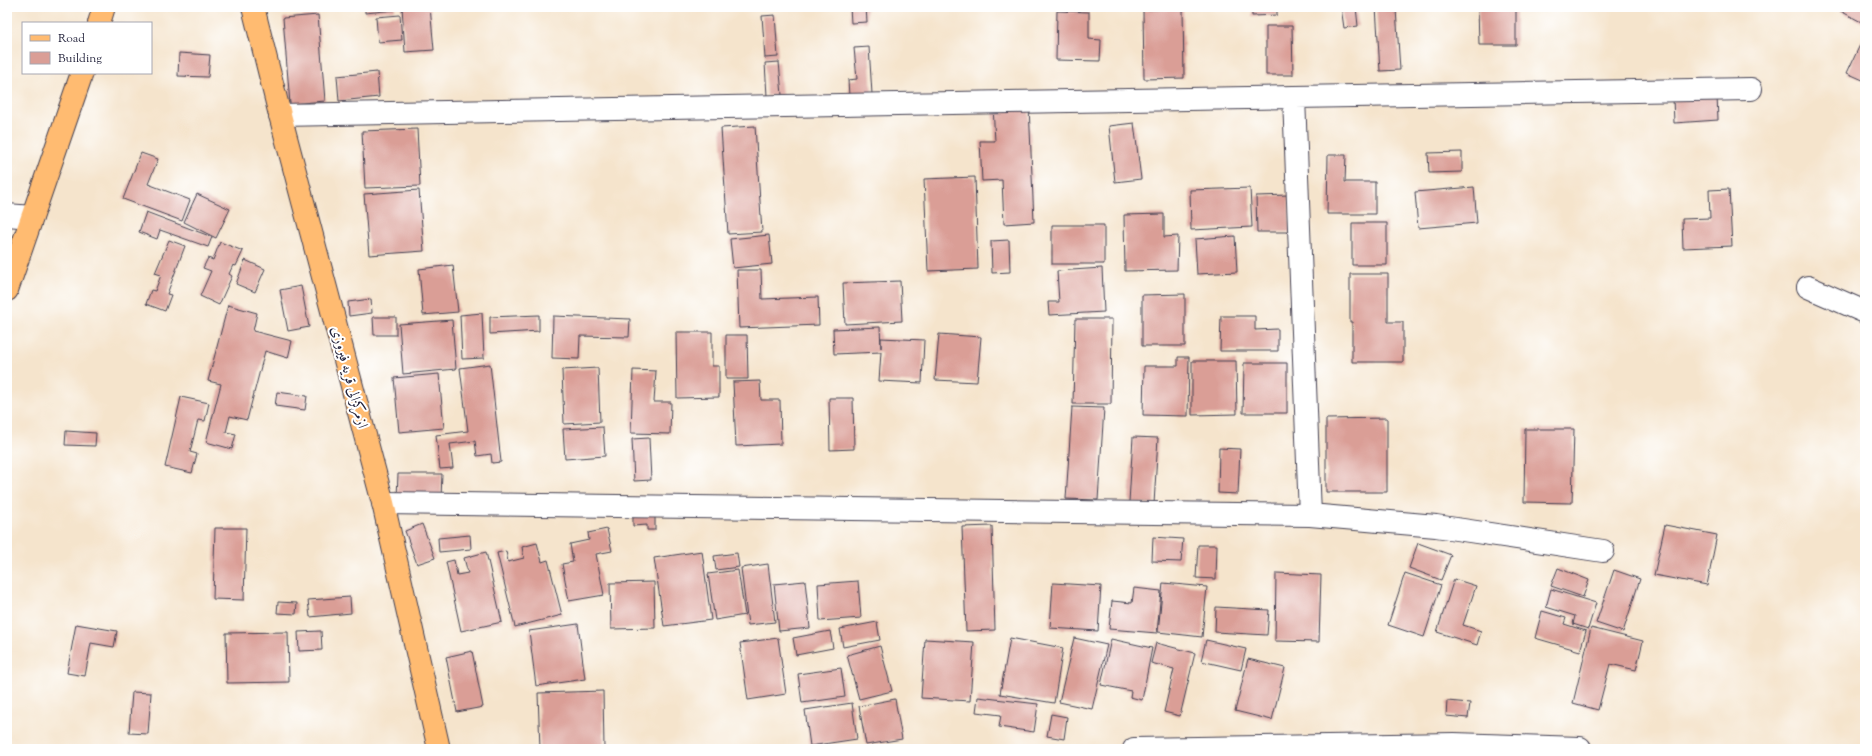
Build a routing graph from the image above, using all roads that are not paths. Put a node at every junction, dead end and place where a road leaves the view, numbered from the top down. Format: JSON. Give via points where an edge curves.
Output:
{"nodes":[{"id":1,"x":104,"y":7,"type":"edge"},
{"id":2,"x":253,"y":7,"type":"edge"},
{"id":3,"x":99,"y":22,"type":"edge"},
{"id":4,"x":82,"y":74,"type":"edge"},
{"id":5,"x":1751,"y":89,"type":"dead end"},
{"id":6,"x":1294,"y":97,"type":"junction"},
{"id":7,"x":280,"y":115,"type":"junction"},
{"id":8,"x":7,"y":215,"type":"edge"},
{"id":9,"x":32,"y":218,"type":"junction"},
{"id":10,"x":1808,"y":287,"type":"dead end"},
{"id":11,"x":7,"y":290,"type":"edge"},
{"id":12,"x":1865,"y":312,"type":"edge"},
{"id":13,"x":383,"y":503,"type":"junction"},
{"id":14,"x":1310,"y":515,"type":"junction"},
{"id":15,"x":1603,"y":551,"type":"dead end"},
{"id":16,"x":1580,"y":748,"type":"edge"},
{"id":17,"x":439,"y":749,"type":"edge"},
{"id":18,"x":1134,"y":749,"type":"edge"}],
"edges":[{"from":1,"to":3,"type":"main road"},
{"from":2,"to":7,"type":"main road","name":"ازمرکزالی قریه فیروزی"},
{"from":4,"to":9,"type":"main road"},
{"from":5,"to":6,"type":"street"},
{"from":6,"to":7,"type":"street"},
{"from":6,"to":14,"type":"street"},
{"from":7,"to":13,"type":"main road","name":"ازمرکزالی قریه فیروزی"},
{"from":8,"to":9,"type":"street"},
{"from":9,"to":11,"type":"main road"},
{"from":10,"to":12,"type":"street"},
{"from":13,"to":14,"type":"street"},
{"from":13,"to":17,"type":"main road","name":"ازمرکزالی قریه فیروزی"},
{"from":14,"to":15,"type":"street","via":[[1436,526]]},
{"from":16,"to":18,"type":"street","via":[[1454,744]]}]}
